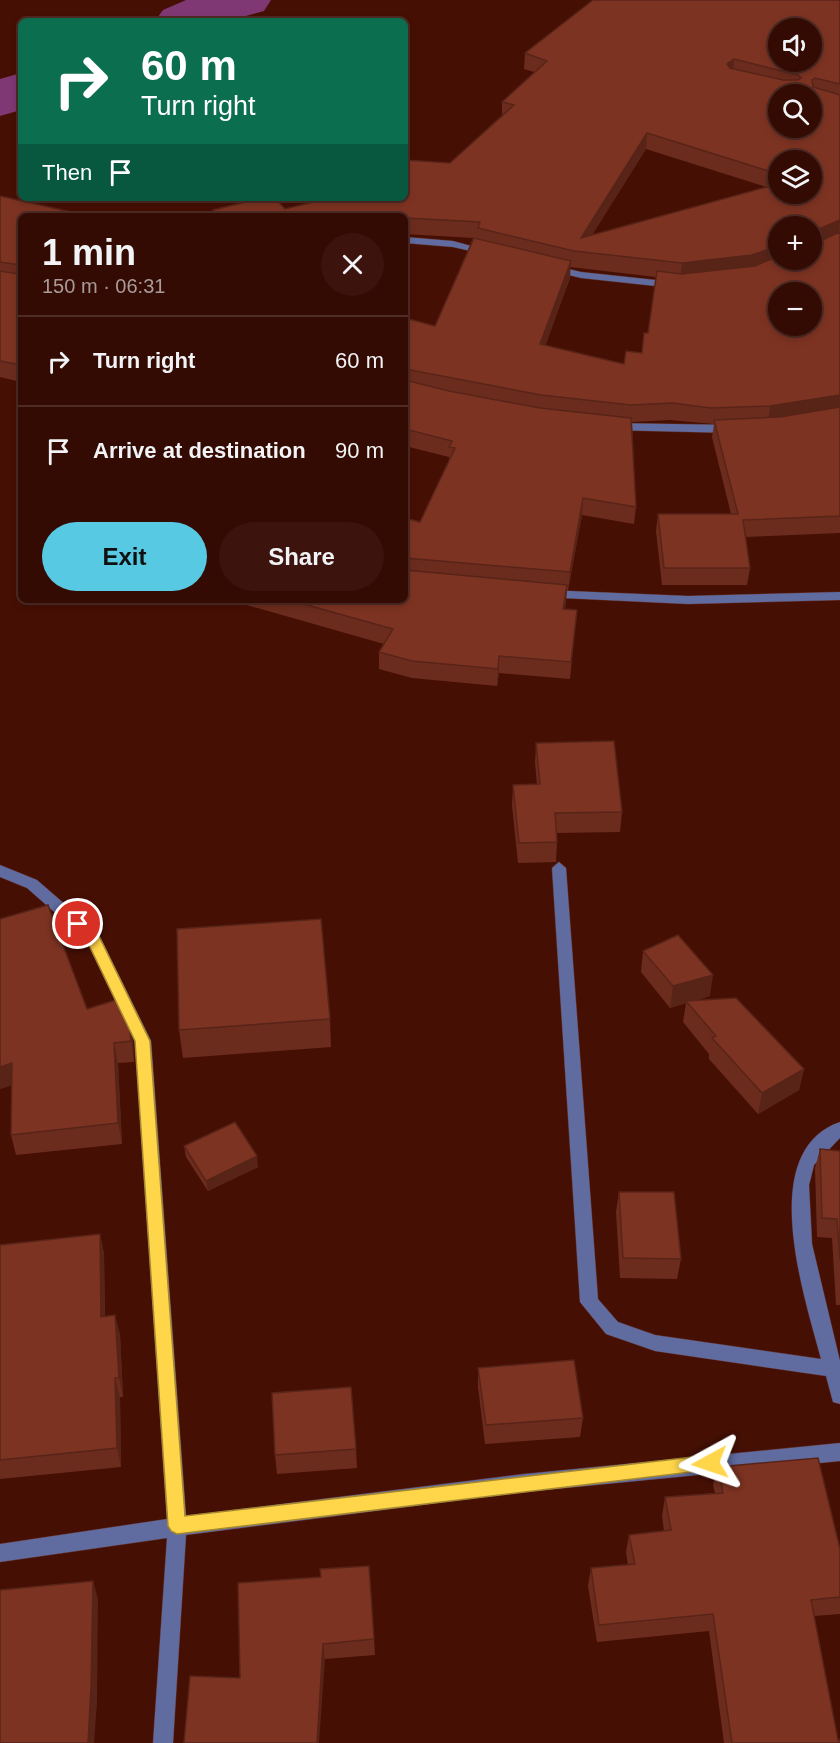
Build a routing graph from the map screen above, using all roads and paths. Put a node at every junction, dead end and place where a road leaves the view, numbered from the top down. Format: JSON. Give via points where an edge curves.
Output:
{"nodes":[{"id":1,"x":408,"y":240,"type":"edge"},
{"id":2,"x":497,"y":254,"type":"edge"},
{"id":3,"x":539,"y":265,"type":"edge"},
{"id":4,"x":691,"y":284,"type":"edge"},
{"id":5,"x":602,"y":426,"type":"edge"},
{"id":6,"x":747,"y":429,"type":"edge"},
{"id":7,"x":533,"y":593,"type":"edge"},
{"id":8,"x":840,"y":596,"type":"edge"},
{"id":9,"x":560,"y":868,"type":"dead end"},
{"id":10,"x":0,"y":871,"type":"edge"},
{"id":11,"x":840,"y":1129,"type":"edge"},
{"id":12,"x":834,"y":1369,"type":"junction"},
{"id":13,"x":840,"y":1396,"type":"edge"},
{"id":14,"x":840,"y":1452,"type":"edge"},
{"id":15,"x":177,"y":1526,"type":"junction"},
{"id":16,"x":0,"y":1553,"type":"edge"},
{"id":17,"x":163,"y":1743,"type":"edge"}],
"edges":[{"from":1,"to":2,"type":"street","via":[[453,244]]},
{"from":3,"to":4,"type":"street","via":[[626,281]]},
{"from":5,"to":6,"type":"street"},
{"from":7,"to":8,"type":"street","via":[[688,600]]},
{"from":9,"to":12,"type":"street","via":[[589,1302],[612,1328],[655,1343]]},
{"from":10,"to":15,"type":"street","via":[[32,884],[93,937],[143,1041]]},
{"from":11,"to":12,"type":"street","via":[[827,1138],[805,1165],[798,1197],[800,1228]]},
{"from":12,"to":13,"type":"street"},
{"from":14,"to":15,"type":"street","via":[[645,1469]]},
{"from":15,"to":16,"type":"street"},
{"from":15,"to":17,"type":"street"}]}
